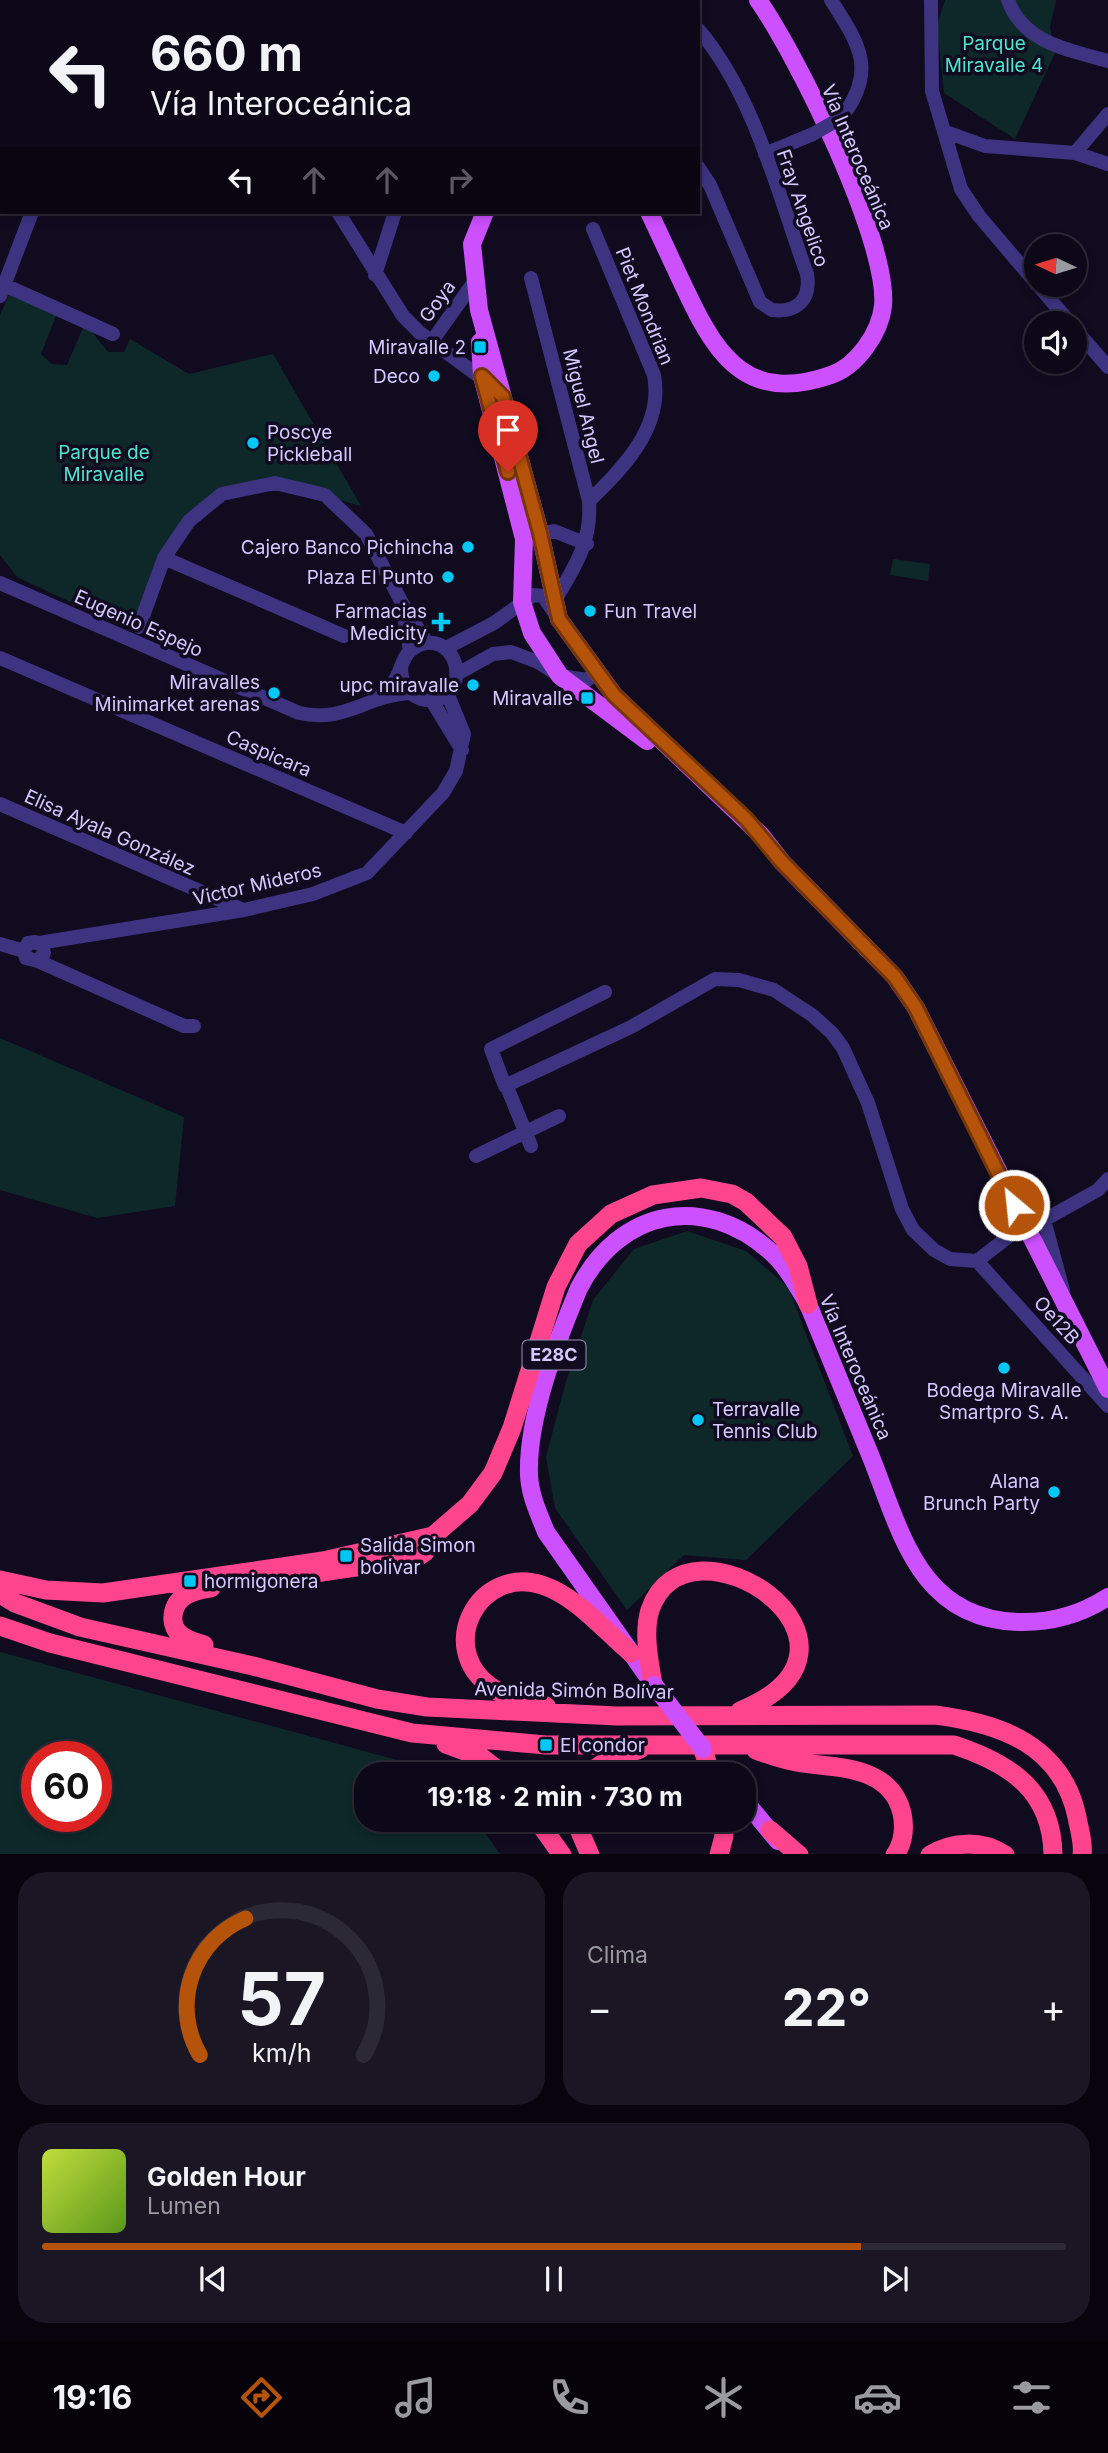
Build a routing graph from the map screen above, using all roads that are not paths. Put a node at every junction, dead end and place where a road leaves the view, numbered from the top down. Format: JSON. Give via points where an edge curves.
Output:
{"nodes":[{"id":1,"x":758,"y":0,"type":"edge"},
{"id":2,"x":831,"y":0,"type":"edge"},
{"id":3,"x":931,"y":0,"type":"edge"},
{"id":4,"x":1007,"y":0,"type":"edge"},
{"id":5,"x":700,"y":32,"type":"edge"},
{"id":6,"x":1108,"y":61,"type":"edge"},
{"id":7,"x":1108,"y":114,"type":"edge"},
{"id":8,"x":946,"y":132,"type":"junction"},
{"id":9,"x":1075,"y":153,"type":"junction"},
{"id":10,"x":765,"y":154,"type":"junction"},
{"id":11,"x":1108,"y":164,"type":"edge"},
{"id":12,"x":700,"y":170,"type":"edge"},
{"id":13,"x":31,"y":214,"type":"edge"},
{"id":14,"x":339,"y":214,"type":"edge"},
{"id":15,"x":394,"y":214,"type":"edge"},
{"id":16,"x":484,"y":214,"type":"edge"},
{"id":17,"x":650,"y":214,"type":"edge"},
{"id":18,"x":593,"y":229,"type":"dead end"},
{"id":19,"x":1024,"y":268,"type":"edge"},
{"id":20,"x":375,"y":275,"type":"junction"},
{"id":21,"x":531,"y":278,"type":"dead end"},
{"id":22,"x":474,"y":282,"type":"junction"},
{"id":23,"x":2,"y":288,"type":"edge"},
{"id":24,"x":479,"y":310,"type":"junction"},
{"id":25,"x":113,"y":334,"type":"dead end"},
{"id":26,"x":432,"y":341,"type":"junction"},
{"id":27,"x":1087,"y":343,"type":"edge"},
{"id":28,"x":1108,"y":366,"type":"edge"},
{"id":29,"x":482,"y":376,"type":"junction"},
{"id":30,"x":503,"y":397,"type":"junction"},
{"id":31,"x":589,"y":501,"type":"junction"},
{"id":32,"x":532,"y":536,"type":"junction"},
{"id":33,"x":587,"y":544,"type":"junction"},
{"id":34,"x":164,"y":558,"type":"junction"},
{"id":35,"x":0,"y":583,"type":"edge"},
{"id":36,"x":555,"y":600,"type":"junction"},
{"id":37,"x":522,"y":602,"type":"junction"},
{"id":38,"x":402,"y":603,"type":"junction"},
{"id":39,"x":559,"y":619,"type":"junction"},
{"id":40,"x":139,"y":627,"type":"dead end"},
{"id":41,"x":344,"y":636,"type":"dead end"},
{"id":42,"x":427,"y":643,"type":"junction"},
{"id":43,"x":446,"y":648,"type":"junction"},
{"id":44,"x":410,"y":651,"type":"junction"},
{"id":45,"x":0,"y":658,"type":"edge"},
{"id":46,"x":401,"y":667,"type":"junction"},
{"id":47,"x":458,"y":673,"type":"junction"},
{"id":48,"x":596,"y":673,"type":"junction"},
{"id":49,"x":560,"y":676,"type":"junction"},
{"id":50,"x":409,"y":693,"type":"junction"},
{"id":51,"x":448,"y":695,"type":"junction"},
{"id":52,"x":380,"y":696,"type":"junction"},
{"id":53,"x":432,"y":701,"type":"junction"},
{"id":54,"x":462,"y":750,"type":"junction"},
{"id":55,"x":0,"y":804,"type":"edge"},
{"id":56,"x":407,"y":833,"type":"junction"},
{"id":57,"x":782,"y":862,"type":"junction"},
{"id":58,"x":202,"y":894,"type":"junction"},
{"id":59,"x":244,"y":910,"type":"junction"},
{"id":60,"x":202,"y":918,"type":"junction"},
{"id":61,"x":39,"y":943,"type":"junction"},
{"id":62,"x":0,"y":944,"type":"edge"},
{"id":63,"x":24,"y":950,"type":"junction"},
{"id":64,"x":38,"y":961,"type":"junction"},
{"id":65,"x":605,"y":992,"type":"dead end"},
{"id":66,"x":194,"y":1026,"type":"dead end"},
{"id":67,"x":507,"y":1087,"type":"junction"},
{"id":68,"x":559,"y":1116,"type":"dead end"},
{"id":69,"x":528,"y":1139,"type":"junction"},
{"id":70,"x":476,"y":1156,"type":"dead end"},
{"id":71,"x":1108,"y":1178,"type":"edge"},
{"id":72,"x":1044,"y":1220,"type":"junction"},
{"id":73,"x":1025,"y":1226,"type":"junction"},
{"id":74,"x":977,"y":1261,"type":"junction"},
{"id":75,"x":808,"y":1304,"type":"junction"},
{"id":76,"x":1067,"y":1312,"type":"junction"},
{"id":77,"x":1108,"y":1389,"type":"edge"},
{"id":78,"x":1108,"y":1406,"type":"edge"},
{"id":79,"x":433,"y":1536,"type":"junction"},
{"id":80,"x":0,"y":1580,"type":"edge"},
{"id":81,"x":0,"y":1594,"type":"edge"},
{"id":82,"x":1108,"y":1597,"type":"edge"},
{"id":83,"x":0,"y":1626,"type":"edge"},
{"id":84,"x":631,"y":1653,"type":"junction"},
{"id":85,"x":253,"y":1666,"type":"junction"},
{"id":86,"x":653,"y":1684,"type":"junction"},
{"id":87,"x":581,"y":1714,"type":"junction"},
{"id":88,"x":733,"y":1714,"type":"junction"},
{"id":89,"x":412,"y":1733,"type":"junction"},
{"id":90,"x":654,"y":1744,"type":"junction"},
{"id":91,"x":742,"y":1745,"type":"junction"},
{"id":92,"x":703,"y":1750,"type":"junction"},
{"id":93,"x":487,"y":1762,"type":"edge"},
{"id":94,"x":605,"y":1762,"type":"edge"},
{"id":95,"x":707,"y":1762,"type":"edge"},
{"id":96,"x":713,"y":1762,"type":"edge"},
{"id":97,"x":756,"y":1814,"type":"edge"},
{"id":98,"x":770,"y":1830,"type":"junction"},
{"id":99,"x":546,"y":1832,"type":"edge"},
{"id":100,"x":580,"y":1832,"type":"edge"},
{"id":101,"x":724,"y":1832,"type":"edge"},
{"id":102,"x":562,"y":1854,"type":"edge"},
{"id":103,"x":590,"y":1854,"type":"edge"},
{"id":104,"x":719,"y":1854,"type":"edge"},
{"id":105,"x":789,"y":1854,"type":"edge"},
{"id":106,"x":799,"y":1854,"type":"edge"},
{"id":107,"x":895,"y":1854,"type":"edge"},
{"id":108,"x":930,"y":1854,"type":"edge"},
{"id":109,"x":1005,"y":1854,"type":"edge"},
{"id":110,"x":1054,"y":1854,"type":"edge"},
{"id":111,"x":1082,"y":1854,"type":"edge"}],
"edges":[{"from":1,"to":17,"type":"main road","name":"Vía Interoceánica","via":[[785,41],[840,157],[877,258],[883,305],[876,332],[859,355],[836,373],[805,384],[780,385],[752,378],[731,364],[704,329]]},
{"from":2,"to":10,"type":"street","bridge":true,"via":[[859,44],[859,89],[841,118]]},
{"from":3,"to":8,"type":"street","via":[[932,91]]},
{"from":4,"to":6,"type":"street","via":[[1028,31],[1049,44]]},
{"from":5,"to":10,"type":"street","name":"Fray Angelico","via":[[729,70]]},
{"from":7,"to":9,"type":"street"},
{"from":8,"to":9,"type":"street","via":[[985,146]]},
{"from":8,"to":19,"type":"street","via":[[965,197]]},
{"from":9,"to":11,"type":"street"},
{"from":10,"to":12,"type":"street","name":"Fray Angelico","via":[[809,288],[795,309],[785,312],[772,310],[754,292]]},
{"from":13,"to":23,"type":"street"},
{"from":14,"to":20,"type":"street"},
{"from":15,"to":20,"type":"street"},
{"from":16,"to":22,"type":"main road","via":[[472,244]]},
{"from":18,"to":31,"type":"street","name":"Piet Mondrian","via":[[657,392],[652,415],[632,456]]},
{"from":20,"to":26,"type":"street","via":[[403,316]]},
{"from":21,"to":31,"type":"street","name":"Miguel Angel"},
{"from":22,"to":24,"type":"main road"},
{"from":22,"to":26,"type":"street","name":"Goya"},
{"from":23,"to":25,"type":"street"},
{"from":24,"to":29,"type":"main road"},
{"from":24,"to":30,"type":"main road"},
{"from":26,"to":29,"type":"street"},
{"from":27,"to":28,"type":"street"},
{"from":29,"to":30,"type":"street"},
{"from":29,"to":32,"type":"main road"},
{"from":30,"to":32,"type":"main road"},
{"from":31,"to":33,"type":"street","name":"Miguel Angel"},
{"from":32,"to":33,"type":"street","via":[[554,531]]},
{"from":32,"to":36,"type":"main road"},
{"from":32,"to":37,"type":"main road"},
{"from":33,"to":36,"type":"street","name":"Miguel Angel"},
{"from":34,"to":38,"type":"street","via":[[189,521],[222,494],[275,483],[325,495],[366,534]]},
{"from":34,"to":40,"type":"street"},
{"from":34,"to":41,"type":"street"},
{"from":35,"to":52,"type":"street","name":"Eugenio Espejo","via":[[299,713],[337,716]]},
{"from":36,"to":39,"type":"main road"},
{"from":37,"to":39,"type":"street","via":[[533,595],[543,596]]},
{"from":37,"to":43,"type":"street"},
{"from":37,"to":49,"type":"main road","via":[[532,633]]},
{"from":38,"to":42,"type":"street"},
{"from":38,"to":44,"type":"street"},
{"from":39,"to":48,"type":"main road"},
{"from":42,"to":43,"type":"street"},
{"from":42,"to":44,"type":"street"},
{"from":43,"to":47,"type":"street"},
{"from":44,"to":46,"type":"street"},
{"from":45,"to":56,"type":"street","name":"Caspicara"},
{"from":46,"to":50,"type":"street"},
{"from":46,"to":52,"type":"street","name":"Eugenio Espejo"},
{"from":47,"to":49,"type":"street","via":[[502,652],[523,655]]},
{"from":47,"to":51,"type":"street"},
{"from":48,"to":49,"type":"street","via":[[587,680]]},
{"from":48,"to":57,"type":"main road","via":[[754,827]]},
{"from":49,"to":57,"type":"main road","via":[[642,737],[755,846]]},
{"from":50,"to":52,"type":"street","name":"Eugenio Espejo"},
{"from":50,"to":53,"type":"street"},
{"from":51,"to":53,"type":"street"},
{"from":51,"to":54,"type":"street","name":"Victor Mideros","via":[[462,726]]},
{"from":53,"to":54,"type":"street"},
{"from":54,"to":56,"type":"street","name":"Victor Mideros","via":[[443,793]]},
{"from":55,"to":58,"type":"street","name":"Elisa Ayala González"},
{"from":56,"to":59,"type":"street","name":"Victor Mideros","via":[[367,873],[313,894]]},
{"from":57,"to":73,"type":"main road","via":[[895,977]]},
{"from":58,"to":59,"type":"street","name":"Elisa Ayala González"},
{"from":58,"to":60,"type":"street","via":[[208,907]]},
{"from":59,"to":60,"type":"street","name":"Victor Mideros"},
{"from":60,"to":61,"type":"street","name":"Victor Mideros"},
{"from":61,"to":63,"type":"street","name":"Victor Mideros","via":[[28,943]]},
{"from":61,"to":64,"type":"street","via":[[44,953]]},
{"from":62,"to":63,"type":"street"},
{"from":63,"to":64,"type":"street","via":[[26,958]]},
{"from":64,"to":66,"type":"street","via":[[184,1026]]},
{"from":65,"to":67,"type":"street","via":[[491,1049]]},
{"from":67,"to":69,"type":"street"},
{"from":67,"to":74,"type":"street","via":[[631,1027],[711,981],[739,980],[774,990],[812,1015],[843,1048],[868,1103],[912,1230],[950,1259]]},
{"from":68,"to":69,"type":"street"},
{"from":69,"to":70,"type":"street"},
{"from":71,"to":72,"type":"street","via":[[1098,1190]]},
{"from":72,"to":73,"type":"street"},
{"from":72,"to":76,"type":"street"},
{"from":73,"to":74,"type":"street"},
{"from":73,"to":76,"type":"main road"},
{"from":74,"to":78,"type":"street","name":"Oe12B"},
{"from":75,"to":79,"type":"highway","via":[[798,1266],[783,1237],[760,1212],[732,1194],[701,1188],[674,1190],[630,1203],[611,1214],[594,1227],[568,1261],[493,1473],[470,1504]]},
{"from":75,"to":82,"type":"main road","name":"Vía Interoceánica","number":"E28C","via":[[901,1535],[922,1574],[937,1590],[969,1612],[1014,1622],[1072,1615]]},
{"from":75,"to":84,"type":"main road","name":"Vía Interoceánica","number":"E28C","via":[[787,1270],[755,1239],[724,1222],[685,1216],[649,1221],[619,1237],[589,1269],[579,1288],[538,1412],[529,1476],[534,1505],[546,1532]]},
{"from":76,"to":77,"type":"main road"},
{"from":79,"to":80,"type":"highway","via":[[323,1561],[103,1593],[46,1591]]},
{"from":79,"to":85,"type":"highway","via":[[425,1552],[400,1562],[193,1591],[177,1602],[173,1624],[181,1636]]},
{"from":81,"to":85,"type":"highway","name":"Avenida Simón Bolívar","via":[[80,1627]]},
{"from":83,"to":89,"type":"highway","via":[[50,1643]]},
{"from":84,"to":86,"type":"main road","name":"Vía Interoceánica","number":"E28C"},
{"from":84,"to":87,"type":"highway","via":[[565,1597],[538,1584],[510,1584],[478,1604],[467,1625],[464,1647],[481,1679],[505,1695]]},
{"from":85,"to":87,"type":"highway","name":"Avenida Simón Bolívar","via":[[377,1699],[427,1707]]},
{"from":86,"to":88,"type":"highway","via":[[647,1626],[658,1595],[681,1575],[696,1571],[734,1574],[786,1611],[798,1637],[799,1653],[790,1680],[779,1692]]},
{"from":86,"to":92,"type":"main road","name":"Vía Interoceánica","number":"E28C","bridge":true},
{"from":87,"to":88,"type":"highway","name":"Avenida Simón Bolívar"},
{"from":88,"to":111,"type":"highway","name":"Avenida Simón Bolívar","via":[[935,1714],[977,1720],[1013,1733],[1048,1760],[1073,1796]]},
{"from":89,"to":90,"type":"highway","via":[[546,1745]]},
{"from":89,"to":93,"type":"highway"},
{"from":90,"to":91,"type":"highway"},
{"from":90,"to":94,"type":"highway"},
{"from":91,"to":107,"type":"highway","via":[[777,1758],[869,1773],[887,1786],[901,1808],[903,1838]]},
{"from":91,"to":110,"type":"highway","via":[[954,1745],[990,1757],[1033,1793],[1045,1812]]},
{"from":92,"to":95,"type":"highway"},
{"from":92,"to":96,"type":"main road","name":"Vía Interoceánica","number":"E28C"},
{"from":97,"to":98,"type":"main road"},
{"from":98,"to":105,"type":"main road"},
{"from":98,"to":106,"type":"highway"},
{"from":99,"to":102,"type":"highway"},
{"from":100,"to":103,"type":"highway"},
{"from":101,"to":104,"type":"highway"},
{"from":108,"to":109,"type":"highway","via":[[968,1843]]}]}
